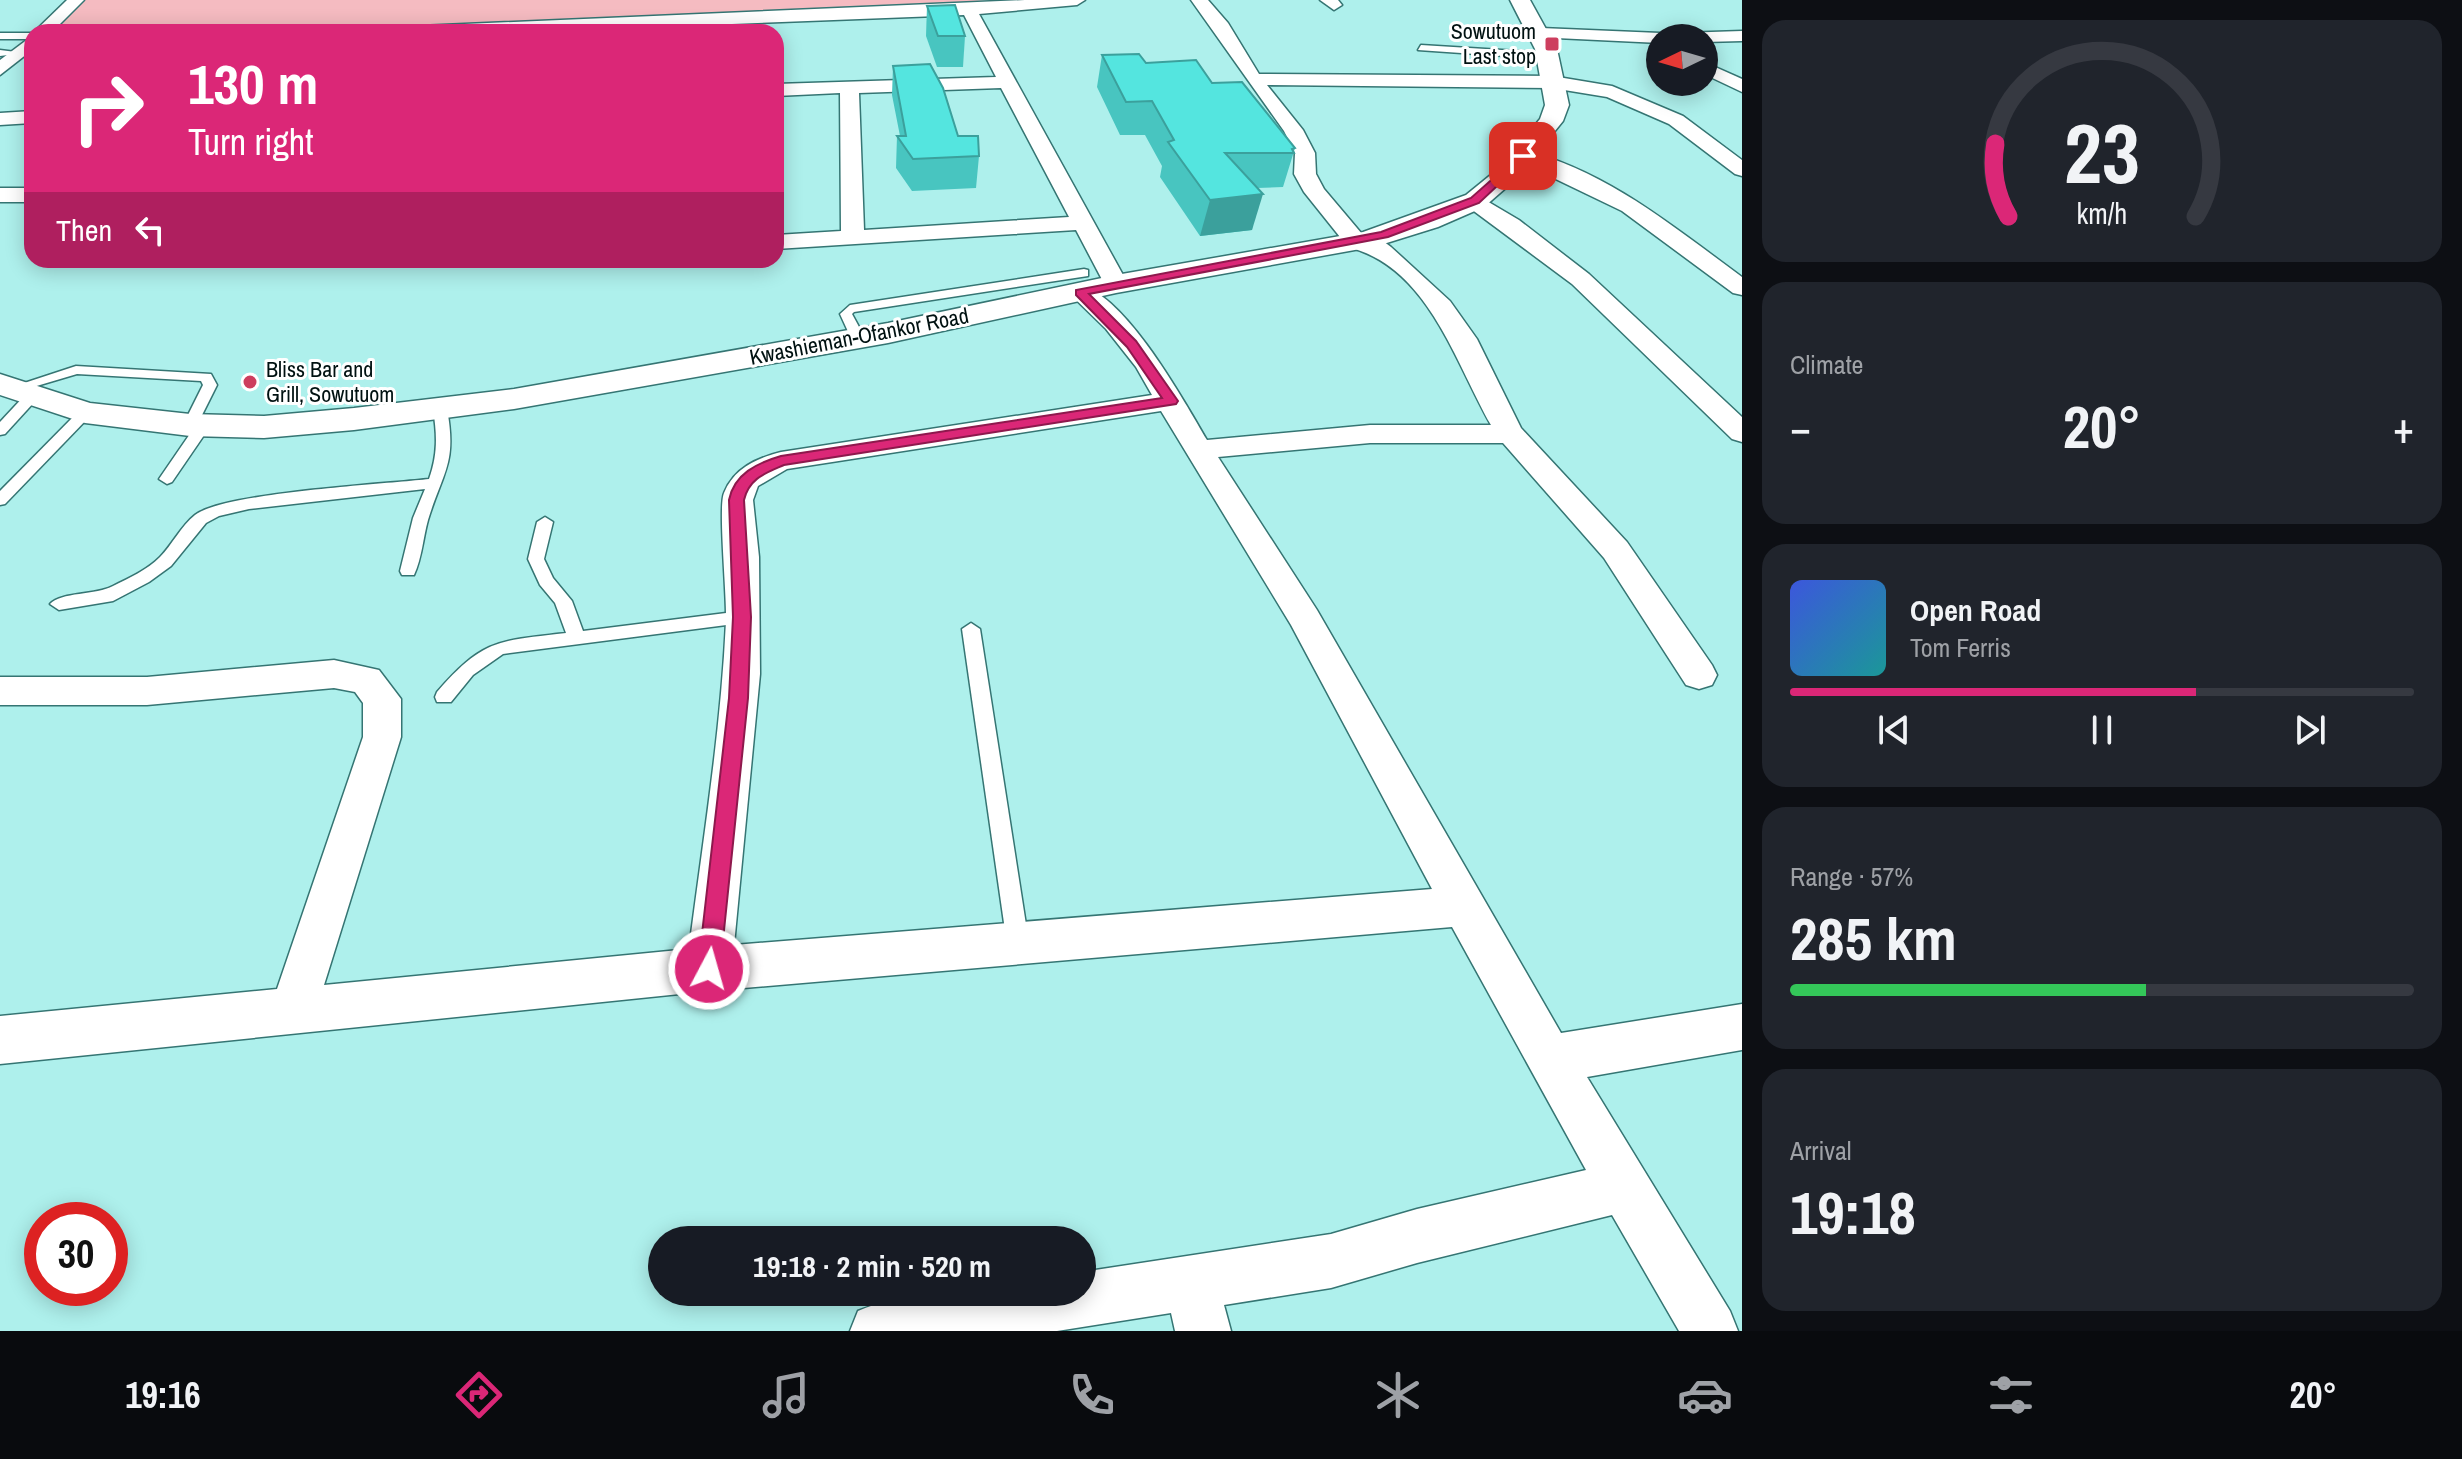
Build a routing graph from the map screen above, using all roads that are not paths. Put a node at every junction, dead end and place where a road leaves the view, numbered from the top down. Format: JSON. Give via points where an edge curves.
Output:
{"nodes":[{"id":1,"x":76,"y":0,"type":"edge"},
{"id":2,"x":1077,"y":0,"type":"edge"},
{"id":3,"x":1199,"y":0,"type":"edge"},
{"id":4,"x":1520,"y":0,"type":"edge"},
{"id":5,"x":969,"y":10,"type":"junction"},
{"id":6,"x":50,"y":24,"type":"edge"},
{"id":7,"x":521,"y":24,"type":"edge"},
{"id":8,"x":1541,"y":33,"type":"junction"},
{"id":9,"x":0,"y":36,"type":"edge"},
{"id":10,"x":1742,"y":36,"type":"edge"},
{"id":11,"x":1718,"y":37,"type":"edge"},
{"id":12,"x":1646,"y":39,"type":"edge"},
{"id":13,"x":24,"y":44,"type":"edge"},
{"id":14,"x":24,"y":47,"type":"edge"},
{"id":15,"x":1421,"y":48,"type":"dead end"},
{"id":16,"x":24,"y":50,"type":"edge"},
{"id":17,"x":0,"y":53,"type":"edge"},
{"id":18,"x":0,"y":70,"type":"edge"},
{"id":19,"x":1551,"y":71,"type":"junction"},
{"id":20,"x":1718,"y":74,"type":"edge"},
{"id":21,"x":1253,"y":79,"type":"junction"},
{"id":22,"x":1009,"y":82,"type":"junction"},
{"id":23,"x":1742,"y":86,"type":"edge"},
{"id":24,"x":849,"y":89,"type":"junction"},
{"id":25,"x":784,"y":90,"type":"edge"},
{"id":26,"x":24,"y":118,"type":"edge"},
{"id":27,"x":0,"y":119,"type":"edge"},
{"id":28,"x":1523,"y":156,"type":"junction"},
{"id":29,"x":1742,"y":170,"type":"edge"},
{"id":30,"x":0,"y":195,"type":"edge"},
{"id":31,"x":24,"y":195,"type":"edge"},
{"id":32,"x":1475,"y":201,"type":"junction"},
{"id":33,"x":1080,"y":223,"type":"junction"},
{"id":34,"x":851,"y":239,"type":"junction"},
{"id":35,"x":1362,"y":241,"type":"junction"},
{"id":36,"x":784,"y":242,"type":"edge"},
{"id":37,"x":1093,"y":283,"type":"junction"},
{"id":38,"x":1742,"y":288,"type":"edge"},
{"id":39,"x":15,"y":390,"type":"edge"},
{"id":40,"x":1171,"y":401,"type":"junction"},
{"id":41,"x":440,"y":409,"type":"junction"},
{"id":42,"x":85,"y":413,"type":"junction"},
{"id":43,"x":197,"y":425,"type":"junction"},
{"id":44,"x":0,"y":431,"type":"edge"},
{"id":45,"x":1742,"y":433,"type":"edge"},
{"id":46,"x":1511,"y":434,"type":"junction"},
{"id":47,"x":1198,"y":450,"type":"junction"},
{"id":48,"x":167,"y":479,"type":"dead end"},
{"id":49,"x":434,"y":483,"type":"junction"},
{"id":50,"x":0,"y":500,"type":"edge"},
{"id":51,"x":545,"y":522,"type":"dead end"},
{"id":52,"x":408,"y":571,"type":"dead end"},
{"id":53,"x":59,"y":604,"type":"dead end"},
{"id":54,"x":742,"y":617,"type":"junction"},
{"id":55,"x":971,"y":629,"type":"dead end"},
{"id":56,"x":576,"y":636,"type":"junction"},
{"id":57,"x":1699,"y":675,"type":"dead end"},
{"id":58,"x":0,"y":691,"type":"edge"},
{"id":59,"x":444,"y":697,"type":"dead end"},
{"id":60,"x":1465,"y":906,"type":"junction"},
{"id":61,"x":1018,"y":944,"type":"junction"},
{"id":62,"x":709,"y":969,"type":"junction"},
{"id":63,"x":293,"y":1010,"type":"junction"},
{"id":64,"x":1742,"y":1027,"type":"edge"},
{"id":65,"x":0,"y":1040,"type":"edge"},
{"id":66,"x":1549,"y":1059,"type":"junction"},
{"id":67,"x":1626,"y":1186,"type":"junction"},
{"id":68,"x":1197,"y":1308,"type":"edge"},
{"id":69,"x":878,"y":1331,"type":"edge"},
{"id":70,"x":1710,"y":1331,"type":"edge"}],
"edges":[{"from":1,"to":6,"type":"street"},
{"from":2,"to":5,"type":"street"},
{"from":3,"to":21,"type":"street"},
{"from":4,"to":8,"type":"main road","name":"Kwashieman-Ofankor Road"},
{"from":5,"to":7,"type":"street"},
{"from":5,"to":22,"type":"street"},
{"from":8,"to":12,"type":"street"},
{"from":8,"to":19,"type":"main road","name":"Kwashieman-Ofankor Road"},
{"from":9,"to":13,"type":"lane"},
{"from":10,"to":11,"type":"street"},
{"from":14,"to":17,"type":"lane"},
{"from":15,"to":19,"type":"lane","via":[[1535,55]]},
{"from":16,"to":18,"type":"street"},
{"from":19,"to":21,"type":"street"},
{"from":19,"to":28,"type":"main road","name":"Kwashieman-Ofankor Road","via":[[1557,105]]},
{"from":19,"to":29,"type":"street","via":[[1658,110]]},
{"from":20,"to":23,"type":"street"},
{"from":21,"to":35,"type":"street","via":[[1293,130],[1315,192]]},
{"from":22,"to":24,"type":"street"},
{"from":22,"to":33,"type":"street"},
{"from":24,"to":25,"type":"street"},
{"from":24,"to":34,"type":"street","via":[[854,131]]},
{"from":26,"to":27,"type":"street"},
{"from":28,"to":32,"type":"main road","name":"Kwashieman-Ofankor Road"},
{"from":28,"to":38,"type":"street","via":[[1630,206]]},
{"from":30,"to":31,"type":"street"},
{"from":32,"to":35,"type":"main road","name":"Kwashieman-Ofankor Road"},
{"from":32,"to":45,"type":"street","via":[[1561,263]]},
{"from":33,"to":34,"type":"street"},
{"from":33,"to":37,"type":"street"},
{"from":34,"to":36,"type":"street"},
{"from":35,"to":37,"type":"main road","name":"Kwashieman-Ofankor Road"},
{"from":35,"to":46,"type":"street","via":[[1406,270],[1441,306]]},
{"from":37,"to":40,"type":"street"},
{"from":37,"to":41,"type":"main road","name":"Kwashieman-Ofankor Road","via":[[858,338]]},
{"from":39,"to":42,"type":"main road","name":"Kwashieman-Ofankor Road"},
{"from":39,"to":43,"type":"lane","via":[[76,370],[206,377],[210,385]]},
{"from":39,"to":44,"type":"lane"},
{"from":40,"to":47,"type":"street"},
{"from":40,"to":54,"type":"street","via":[[781,461],[753,473],[740,485],[737,500]]},
{"from":41,"to":43,"type":"main road","name":"Kwashieman-Ofankor Road","via":[[264,427]]},
{"from":41,"to":49,"type":"lane","via":[[445,439]]},
{"from":42,"to":43,"type":"main road","name":"Kwashieman-Ofankor Road"},
{"from":42,"to":50,"type":"lane"},
{"from":43,"to":48,"type":"lane"},
{"from":46,"to":47,"type":"street","via":[[1370,434]]},
{"from":46,"to":57,"type":"street","via":[[1601,532]]},
{"from":47,"to":60,"type":"street","via":[[1347,691]]},
{"from":49,"to":52,"type":"lane"},
{"from":49,"to":53,"type":"lane","via":[[214,512],[192,527],[165,562],[119,592]]},
{"from":51,"to":56,"type":"lane","via":[[536,559],[563,601]]},
{"from":54,"to":56,"type":"lane"},
{"from":54,"to":62,"type":"street","via":[[739,698]]},
{"from":55,"to":61,"type":"lane"},
{"from":56,"to":59,"type":"lane","via":[[499,648],[467,670]]},
{"from":58,"to":63,"type":"street","via":[[147,691],[334,674],[366,680],[382,699],[382,737]]},
{"from":60,"to":61,"type":"street"},
{"from":60,"to":66,"type":"street"},
{"from":61,"to":62,"type":"street"},
{"from":62,"to":63,"type":"street"},
{"from":63,"to":65,"type":"street"},
{"from":64,"to":66,"type":"street"},
{"from":66,"to":67,"type":"street"},
{"from":67,"to":68,"type":"street","via":[[1417,1236]]},
{"from":67,"to":70,"type":"street"},
{"from":68,"to":69,"type":"street"}]}
